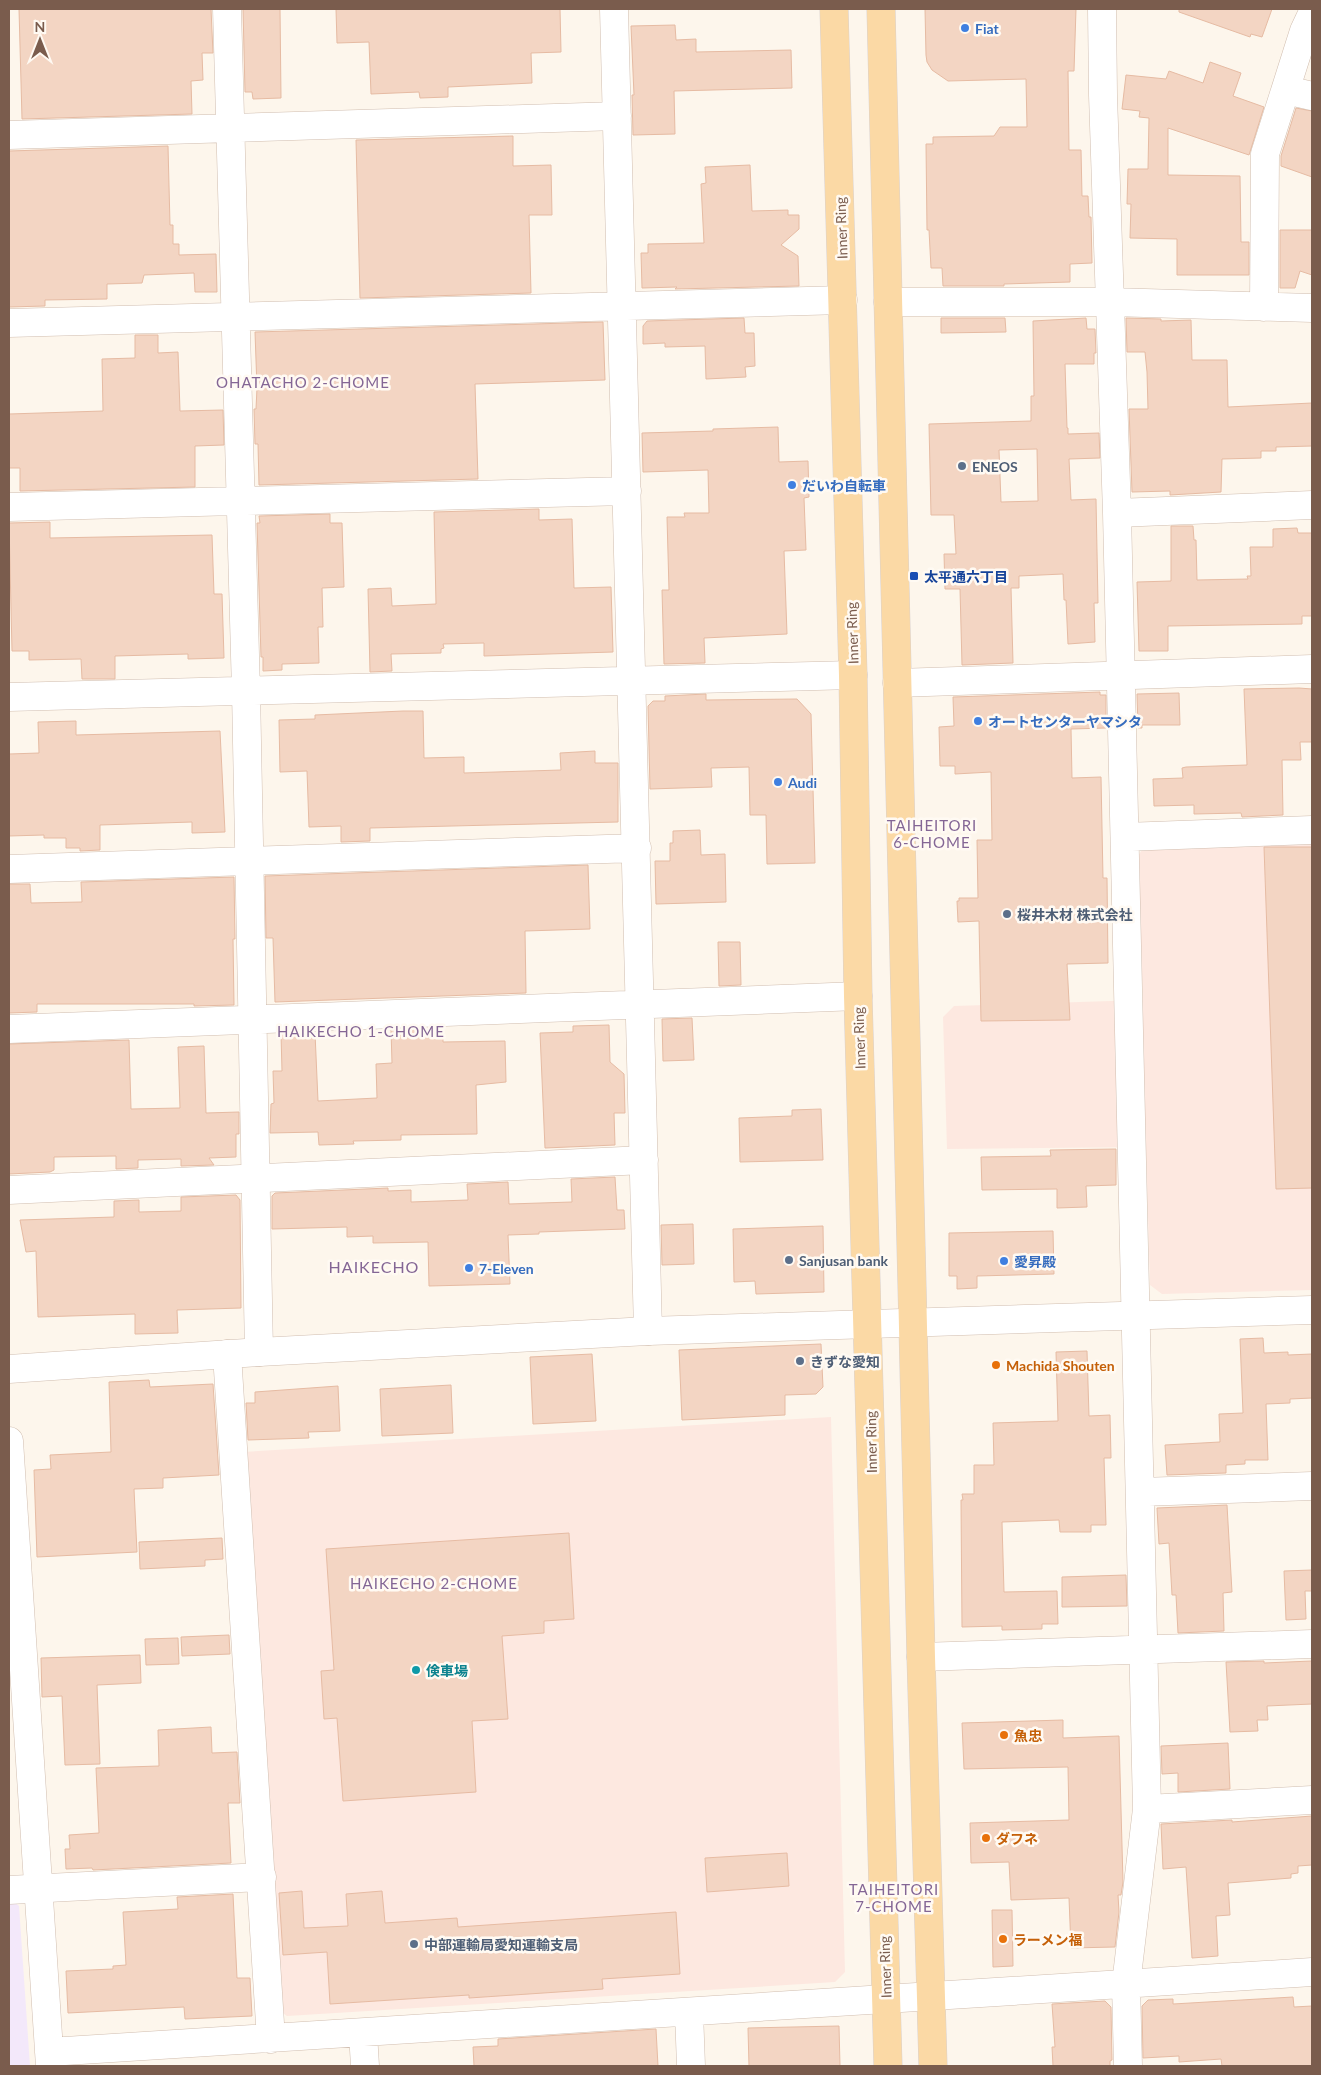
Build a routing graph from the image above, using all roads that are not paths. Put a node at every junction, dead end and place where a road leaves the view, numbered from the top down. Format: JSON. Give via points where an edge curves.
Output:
{"nodes":[{"id":1,"x":227,"y":9,"type":"edge"},
{"id":2,"x":614,"y":9,"type":"edge"},
{"id":3,"x":834,"y":9,"type":"edge"},
{"id":4,"x":881,"y":9,"type":"edge"},
{"id":5,"x":1102,"y":9,"type":"edge"},
{"id":6,"x":1312,"y":14,"type":"edge"},
{"id":7,"x":1286,"y":90,"type":"junction"},
{"id":8,"x":1312,"y":96,"type":"edge"},
{"id":9,"x":617,"y":116,"type":"junction"},
{"id":10,"x":231,"y":128,"type":"junction"},
{"id":11,"x":9,"y":135,"type":"edge"},
{"id":12,"x":843,"y":300,"type":"junction"},
{"id":13,"x":888,"y":302,"type":"junction"},
{"id":14,"x":1111,"y":302,"type":"junction"},
{"id":15,"x":622,"y":306,"type":"junction"},
{"id":16,"x":1264,"y":307,"type":"junction"},
{"id":17,"x":1312,"y":308,"type":"edge"},
{"id":18,"x":236,"y":316,"type":"junction"},
{"id":19,"x":9,"y":323,"type":"edge"},
{"id":20,"x":627,"y":491,"type":"junction"},
{"id":21,"x":241,"y":501,"type":"junction"},
{"id":22,"x":1312,"y":506,"type":"edge"},
{"id":23,"x":9,"y":507,"type":"edge"},
{"id":24,"x":1117,"y":513,"type":"junction"},
{"id":25,"x":1312,"y":669,"type":"edge"},
{"id":26,"x":853,"y":675,"type":"junction"},
{"id":27,"x":1121,"y":676,"type":"junction"},
{"id":28,"x":632,"y":680,"type":"junction"},
{"id":29,"x":897,"y":683,"type":"junction"},
{"id":30,"x":246,"y":691,"type":"junction"},
{"id":31,"x":9,"y":697,"type":"edge"},
{"id":32,"x":1312,"y":830,"type":"edge"},
{"id":33,"x":1125,"y":837,"type":"junction"},
{"id":34,"x":636,"y":848,"type":"junction"},
{"id":35,"x":249,"y":861,"type":"junction"},
{"id":36,"x":9,"y":869,"type":"edge"},
{"id":37,"x":858,"y":996,"type":"junction"},
{"id":38,"x":641,"y":1004,"type":"junction"},
{"id":39,"x":252,"y":1020,"type":"junction"},
{"id":40,"x":9,"y":1029,"type":"edge"},
{"id":41,"x":644,"y":1160,"type":"junction"},
{"id":42,"x":255,"y":1178,"type":"junction"},
{"id":43,"x":9,"y":1190,"type":"edge"},
{"id":44,"x":1312,"y":1310,"type":"edge"},
{"id":45,"x":1136,"y":1316,"type":"junction"},
{"id":46,"x":913,"y":1322,"type":"junction"},
{"id":47,"x":868,"y":1323,"type":"junction"},
{"id":48,"x":648,"y":1331,"type":"junction"},
{"id":49,"x":259,"y":1352,"type":"junction"},
{"id":50,"x":227,"y":1354,"type":"junction"},
{"id":51,"x":9,"y":1369,"type":"edge"},
{"id":52,"x":9,"y":1441,"type":"edge"},
{"id":53,"x":1312,"y":1486,"type":"edge"},
{"id":54,"x":1141,"y":1492,"type":"junction"},
{"id":55,"x":12,"y":1556,"type":"edge"},
{"id":56,"x":1312,"y":1644,"type":"edge"},
{"id":57,"x":1144,"y":1650,"type":"junction"},
{"id":58,"x":920,"y":1657,"type":"junction"},
{"id":59,"x":1312,"y":1800,"type":"edge"},
{"id":60,"x":1147,"y":1809,"type":"junction"},
{"id":61,"x":262,"y":1877,"type":"junction"},
{"id":62,"x":37,"y":1888,"type":"junction"},
{"id":63,"x":9,"y":1890,"type":"edge"},
{"id":64,"x":1312,"y":1972,"type":"edge"},
{"id":65,"x":1126,"y":1984,"type":"junction"},
{"id":66,"x":931,"y":1996,"type":"junction"},
{"id":67,"x":886,"y":2000,"type":"junction"},
{"id":68,"x":689,"y":2012,"type":"junction"},
{"id":69,"x":363,"y":2033,"type":"junction"},
{"id":70,"x":270,"y":2039,"type":"junction"},
{"id":71,"x":50,"y":2059,"type":"edge"},
{"id":72,"x":366,"y":2066,"type":"edge"},
{"id":73,"x":691,"y":2066,"type":"edge"},
{"id":74,"x":888,"y":2066,"type":"edge"},
{"id":75,"x":932,"y":2066,"type":"edge"},
{"id":76,"x":1128,"y":2066,"type":"edge"}],
"edges":[{"from":1,"to":10,"type":"street"},
{"from":2,"to":9,"type":"street"},
{"from":3,"to":12,"type":"main road","name":"Inner Ring"},
{"from":4,"to":13,"type":"main road"},
{"from":5,"to":14,"type":"street"},
{"from":6,"to":7,"type":"street"},
{"from":7,"to":8,"type":"street"},
{"from":7,"to":16,"type":"street","via":[[1265,154]]},
{"from":9,"to":10,"type":"street"},
{"from":9,"to":15,"type":"street"},
{"from":10,"to":11,"type":"street"},
{"from":10,"to":18,"type":"street"},
{"from":12,"to":15,"type":"street"},
{"from":12,"to":26,"type":"main road","name":"Inner Ring"},
{"from":13,"to":14,"type":"street"},
{"from":13,"to":29,"type":"main road"},
{"from":14,"to":16,"type":"street"},
{"from":14,"to":24,"type":"street"},
{"from":15,"to":18,"type":"street"},
{"from":15,"to":20,"type":"street"},
{"from":16,"to":17,"type":"street"},
{"from":18,"to":19,"type":"street"},
{"from":18,"to":21,"type":"street"},
{"from":20,"to":21,"type":"street"},
{"from":20,"to":28,"type":"street"},
{"from":21,"to":23,"type":"street"},
{"from":21,"to":30,"type":"street"},
{"from":22,"to":24,"type":"street"},
{"from":24,"to":27,"type":"street"},
{"from":25,"to":27,"type":"street"},
{"from":26,"to":28,"type":"street"},
{"from":26,"to":37,"type":"main road","name":"Inner Ring"},
{"from":27,"to":29,"type":"street"},
{"from":27,"to":33,"type":"street"},
{"from":28,"to":30,"type":"street"},
{"from":28,"to":34,"type":"street"},
{"from":29,"to":46,"type":"main road"},
{"from":30,"to":31,"type":"street"},
{"from":30,"to":35,"type":"street"},
{"from":32,"to":33,"type":"street"},
{"from":33,"to":45,"type":"street"},
{"from":34,"to":35,"type":"street"},
{"from":34,"to":38,"type":"street"},
{"from":35,"to":36,"type":"street"},
{"from":35,"to":39,"type":"street"},
{"from":37,"to":38,"type":"street"},
{"from":37,"to":47,"type":"main road","name":"Inner Ring"},
{"from":38,"to":39,"type":"street"},
{"from":38,"to":41,"type":"street"},
{"from":39,"to":40,"type":"street"},
{"from":39,"to":42,"type":"street"},
{"from":41,"to":42,"type":"street"},
{"from":41,"to":48,"type":"street"},
{"from":42,"to":43,"type":"street"},
{"from":42,"to":49,"type":"street"},
{"from":44,"to":45,"type":"street"},
{"from":45,"to":46,"type":"street"},
{"from":45,"to":54,"type":"street"},
{"from":46,"to":47,"type":"street"},
{"from":46,"to":58,"type":"main road"},
{"from":47,"to":48,"type":"street"},
{"from":47,"to":67,"type":"main road","name":"Inner Ring"},
{"from":48,"to":49,"type":"street"},
{"from":49,"to":50,"type":"street"},
{"from":50,"to":51,"type":"street"},
{"from":50,"to":61,"type":"street"},
{"from":52,"to":55,"type":"street"},
{"from":53,"to":54,"type":"street"},
{"from":54,"to":57,"type":"street"},
{"from":55,"to":62,"type":"street"},
{"from":56,"to":57,"type":"street"},
{"from":57,"to":58,"type":"street"},
{"from":57,"to":60,"type":"street"},
{"from":58,"to":66,"type":"main road"},
{"from":59,"to":60,"type":"street"},
{"from":60,"to":65,"type":"street"},
{"from":61,"to":62,"type":"street"},
{"from":61,"to":70,"type":"street"},
{"from":62,"to":63,"type":"street"},
{"from":62,"to":71,"type":"street"},
{"from":64,"to":65,"type":"street"},
{"from":65,"to":66,"type":"street"},
{"from":65,"to":76,"type":"street"},
{"from":66,"to":67,"type":"street"},
{"from":66,"to":75,"type":"main road"},
{"from":67,"to":68,"type":"street"},
{"from":67,"to":74,"type":"main road","name":"Inner Ring"},
{"from":68,"to":69,"type":"street"},
{"from":68,"to":73,"type":"street"},
{"from":69,"to":70,"type":"street"},
{"from":69,"to":72,"type":"street"},
{"from":70,"to":71,"type":"street"}]}
